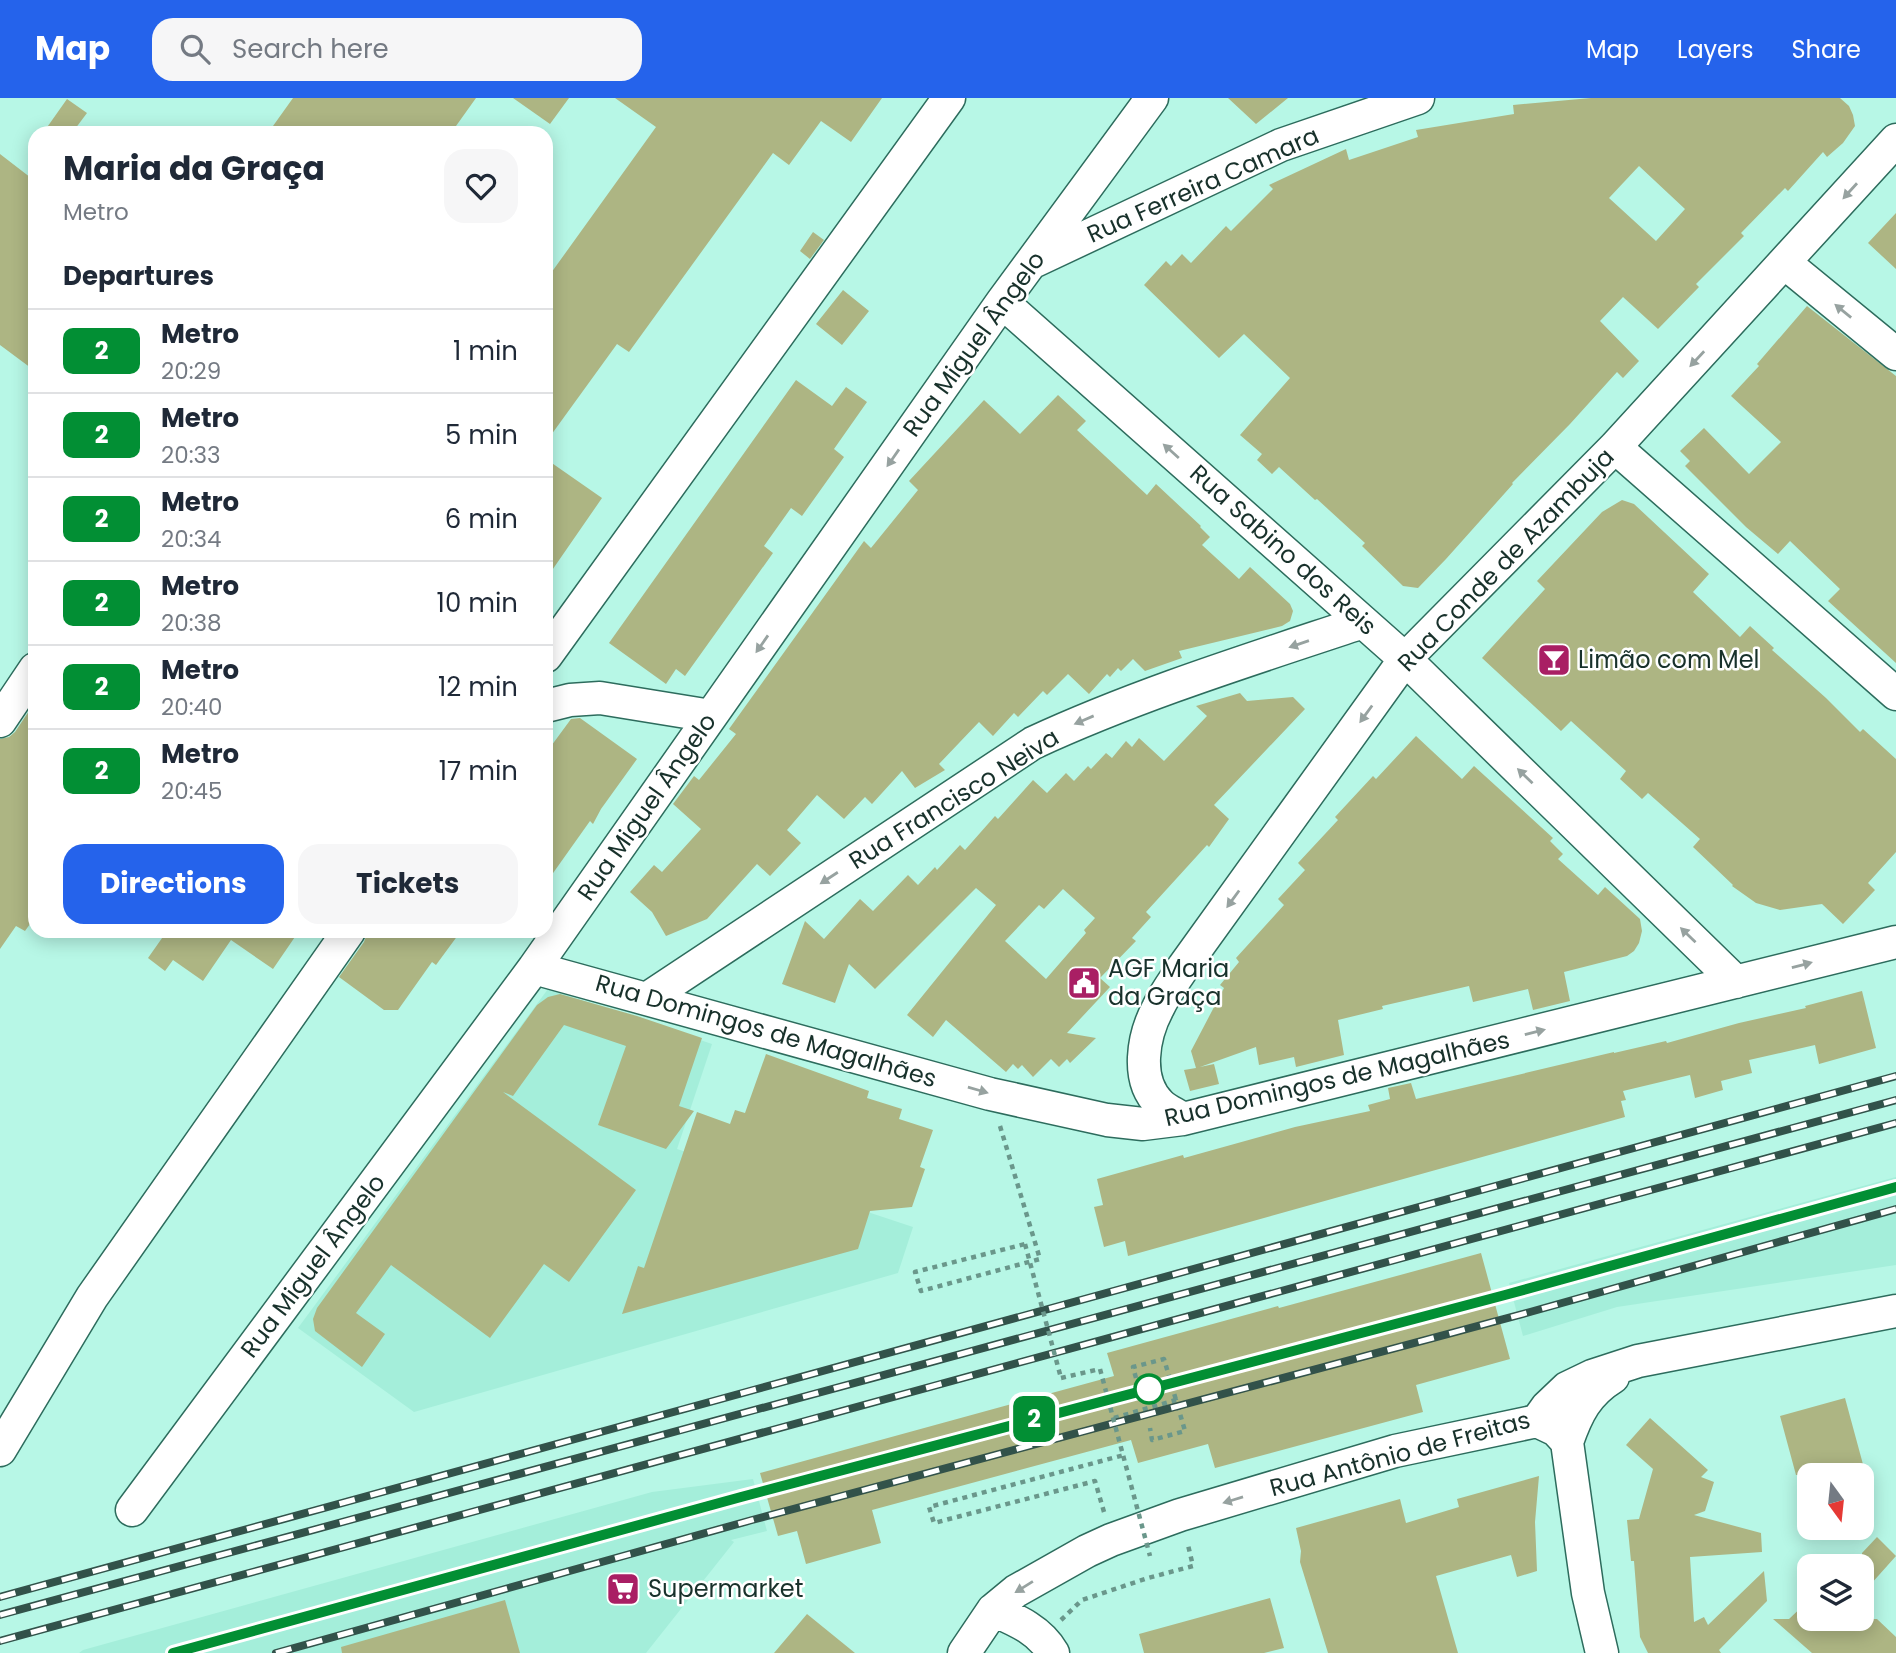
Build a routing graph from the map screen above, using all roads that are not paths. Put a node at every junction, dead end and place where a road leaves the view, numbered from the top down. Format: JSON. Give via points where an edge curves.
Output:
{"nodes":[{"id":1,"x":949,"y":98,"type":"edge"},
{"id":2,"x":1152,"y":98,"type":"edge"},
{"id":3,"x":1418,"y":98,"type":"edge"},
{"id":4,"x":1896,"y":141,"type":"edge"},
{"id":5,"x":1031,"y":263,"type":"junction"},
{"id":6,"x":1785,"y":263,"type":"junction"},
{"id":7,"x":1002,"y":302,"type":"junction"},
{"id":8,"x":1896,"y":354,"type":"edge"},
{"id":9,"x":1615,"y":447,"type":"junction"},
{"id":10,"x":1363,"y":622,"type":"junction"},
{"id":11,"x":553,"y":646,"type":"edge"},
{"id":12,"x":1405,"y":659,"type":"junction"},
{"id":13,"x":28,"y":679,"type":"edge"},
{"id":14,"x":1896,"y":694,"type":"edge"},
{"id":15,"x":553,"y":704,"type":"edge"},
{"id":16,"x":711,"y":716,"type":"junction"},
{"id":17,"x":0,"y":721,"type":"edge"},
{"id":18,"x":1890,"y":937,"type":"edge"},
{"id":19,"x":344,"y":938,"type":"edge"},
{"id":20,"x":534,"y":968,"type":"junction"},
{"id":21,"x":1736,"y":982,"type":"junction"},
{"id":22,"x":648,"y":998,"type":"junction"},
{"id":23,"x":1183,"y":1119,"type":"junction"},
{"id":24,"x":1896,"y":1311,"type":"edge"},
{"id":25,"x":1638,"y":1361,"type":"junction"},
{"id":26,"x":1537,"y":1421,"type":"junction"},
{"id":27,"x":1567,"y":1442,"type":"junction"},
{"id":28,"x":0,"y":1450,"type":"edge"},
{"id":29,"x":132,"y":1510,"type":"dead end"},
{"id":30,"x":993,"y":1610,"type":"junction"},
{"id":31,"x":1053,"y":1652,"type":"edge"},
{"id":32,"x":964,"y":1653,"type":"edge"},
{"id":33,"x":1602,"y":1653,"type":"edge"}],
"edges":[{"from":1,"to":11,"type":"street"},
{"from":2,"to":5,"type":"street","name":"Rua Miguel Ângelo"},
{"from":3,"to":5,"type":"street","name":"Rua Ferreira Camara","via":[[1281,145]]},
{"from":4,"to":6,"type":"street","name":"Rua Conde de Azambuja","one_way":true},
{"from":5,"to":7,"type":"street","name":"Rua Miguel Ângelo"},
{"from":8,"to":6,"type":"street","one_way":true},
{"from":6,"to":9,"type":"street","name":"Rua Conde de Azambuja","one_way":true},
{"from":10,"to":7,"type":"street","name":"Rua Sabino dos Reis","one_way":true},
{"from":7,"to":16,"type":"street","name":"Rua Miguel Ângelo","one_way":true},
{"from":9,"to":12,"type":"street","name":"Rua Conde de Azambuja"},
{"from":9,"to":14,"type":"street"},
{"from":10,"to":12,"type":"street","name":"Rua Sabino dos Reis"},
{"from":10,"to":22,"type":"street","name":"Rua Francisco Neiva","one_way":true,"via":[[1180,684],[1033,744]]},
{"from":21,"to":12,"type":"street","name":"Rua Sabino dos Reis","one_way":true},
{"from":12,"to":23,"type":"street","name":"Rua Conde de Azambuja","one_way":true,"via":[[1157,1008],[1146,1041],[1146,1083],[1160,1104]]},
{"from":13,"to":17,"type":"street"},
{"from":15,"to":16,"type":"street","via":[[600,698]]},
{"from":16,"to":20,"type":"street","name":"Rua Miguel Ângelo"},
{"from":21,"to":18,"type":"street","name":"Rua Domingos de Magalhães","one_way":true},
{"from":19,"to":28,"type":"street","via":[[93,1297]]},
{"from":20,"to":22,"type":"street","name":"Rua Domingos de Magalhães"},
{"from":20,"to":29,"type":"street","name":"Rua Miguel Ângelo"},
{"from":23,"to":21,"type":"street","name":"Rua Domingos de Magalhães","one_way":true},
{"from":22,"to":23,"type":"street","name":"Rua Domingos de Magalhães","one_way":true,"via":[[990,1094],[1107,1120],[1143,1124]]},
{"from":24,"to":25,"type":"street","name":"Rua Antônio de Freitas"},
{"from":25,"to":26,"type":"street","name":"Rua Antônio de Freitas","via":[[1567,1388]]},
{"from":25,"to":27,"type":"street","via":[[1600,1385],[1586,1400]]},
{"from":26,"to":27,"type":"street","via":[[1556,1430]]},
{"from":26,"to":30,"type":"street","name":"Rua Antônio de Freitas","one_way":true,"via":[[1395,1451],[1180,1516],[1087,1550],[1016,1591]]},
{"from":27,"to":33,"type":"street","via":[[1588,1592]]},
{"from":30,"to":31,"type":"street","via":[[1036,1632]]},
{"from":30,"to":32,"type":"street","name":"Rua Antônio de Freitas"}]}
